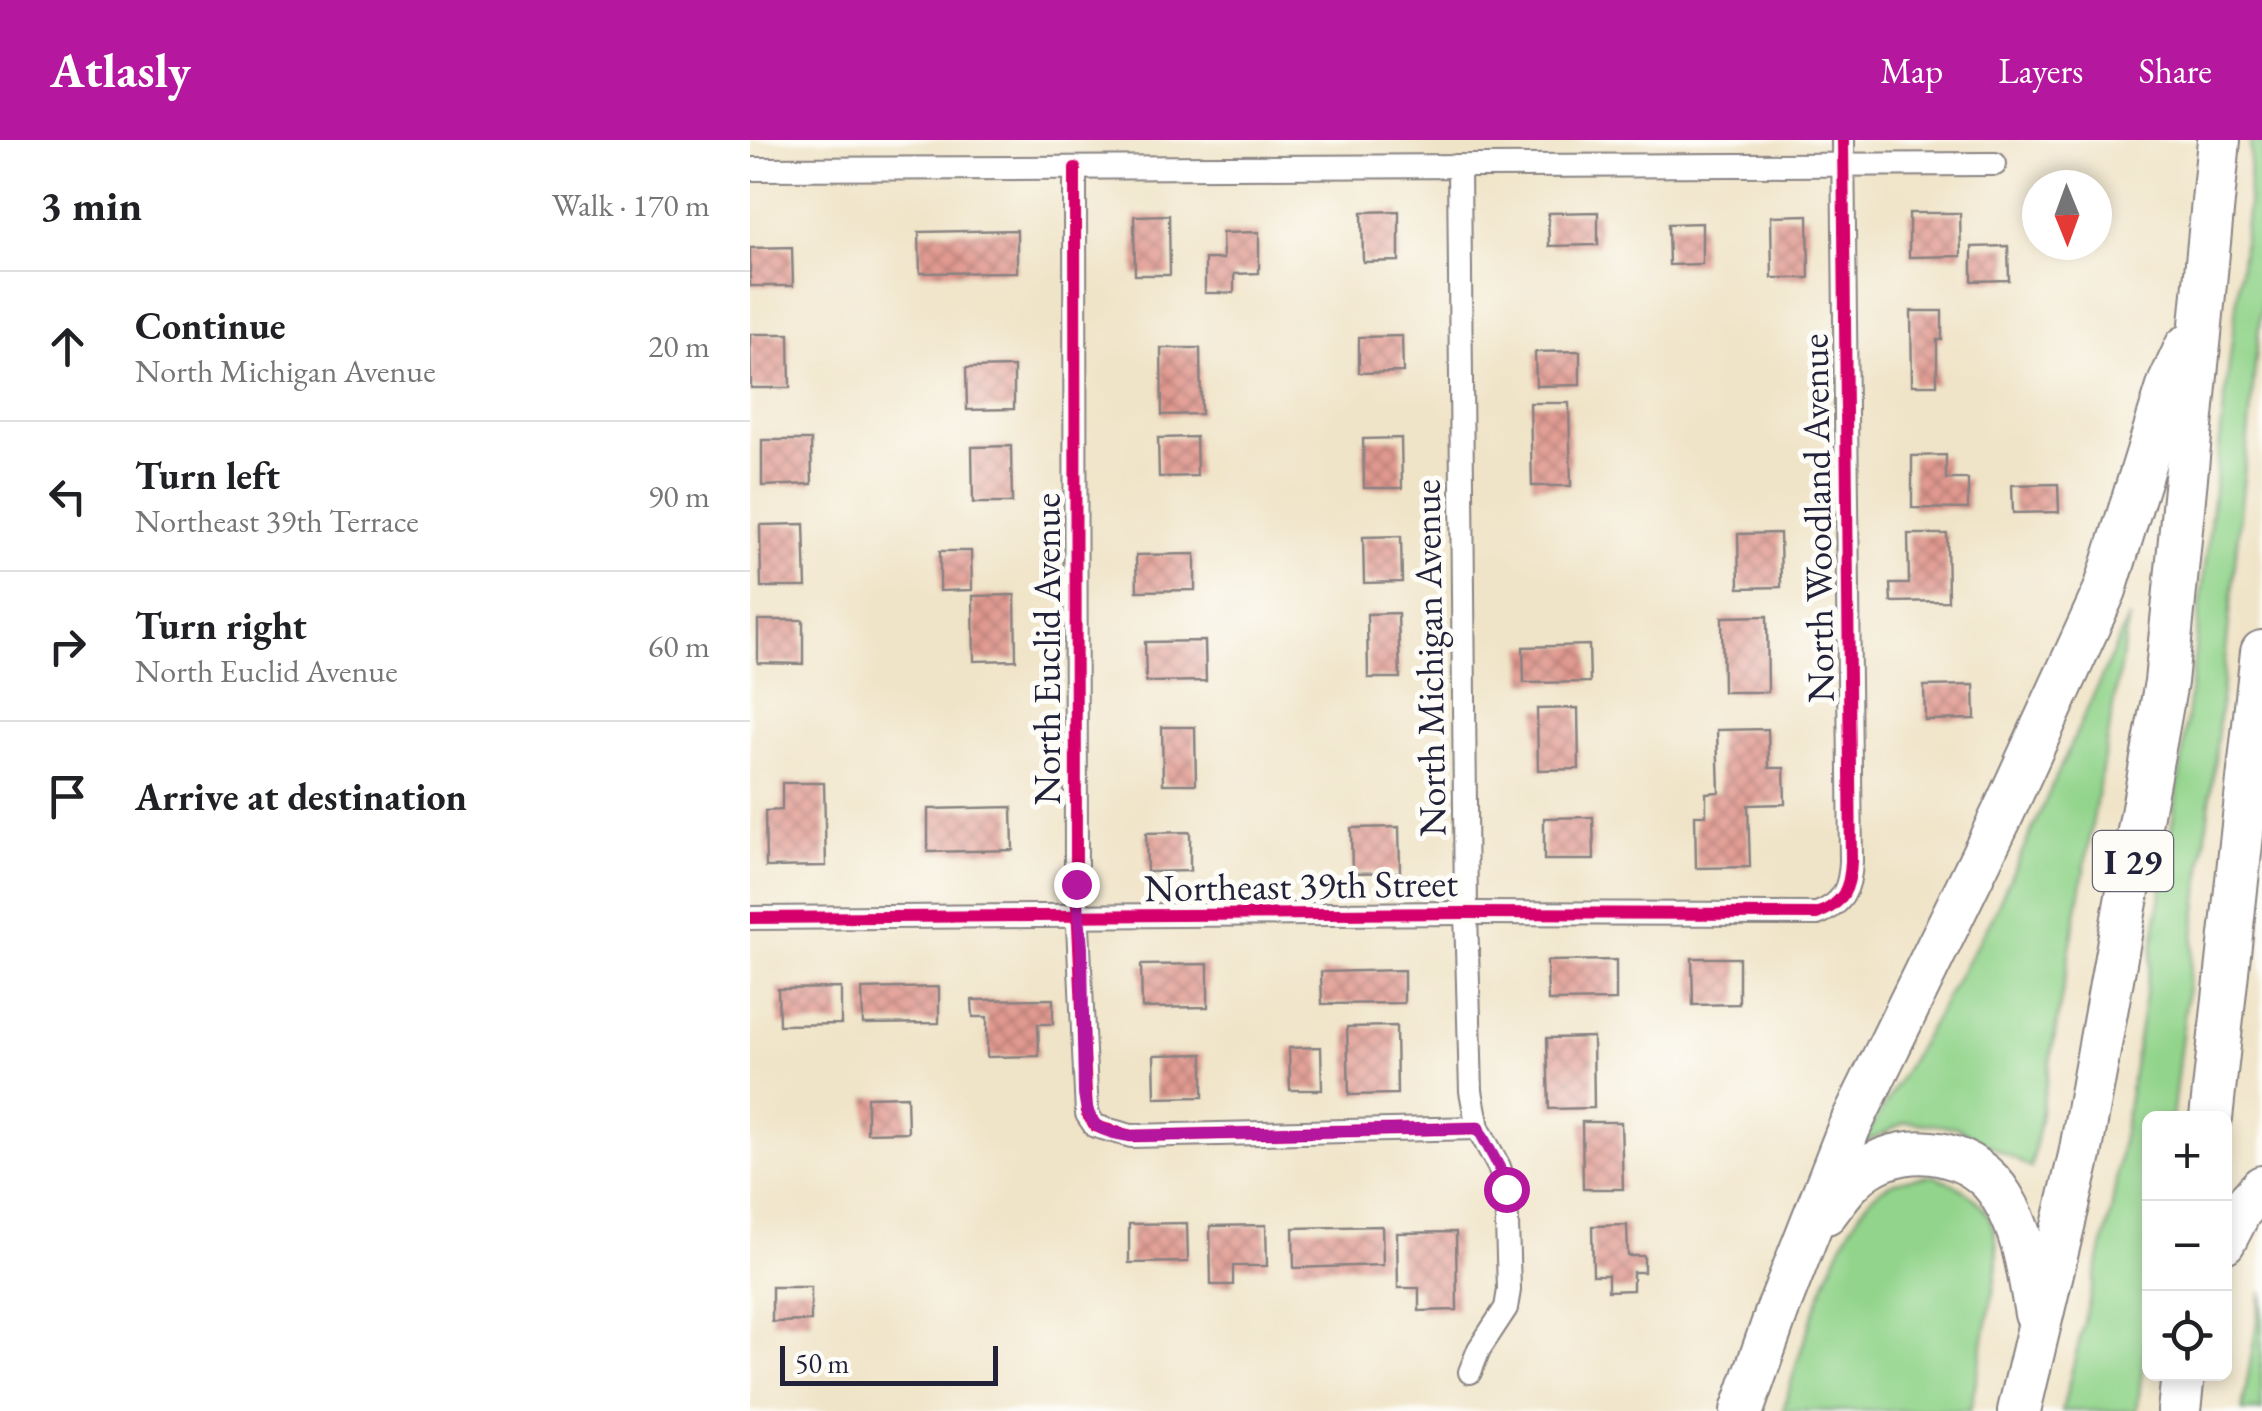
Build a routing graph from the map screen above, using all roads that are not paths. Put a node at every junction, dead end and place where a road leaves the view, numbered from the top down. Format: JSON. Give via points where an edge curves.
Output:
{"nodes":[{"id":1,"x":1843,"y":140,"type":"edge"},
{"id":2,"x":2219,"y":140,"type":"edge"},
{"id":3,"x":1995,"y":164,"type":"dead end"},
{"id":4,"x":1459,"y":166,"type":"junction"},
{"id":5,"x":1843,"y":166,"type":"junction"},
{"id":6,"x":1075,"y":168,"type":"junction"},
{"id":7,"x":750,"y":169,"type":"edge"},
{"id":8,"x":2204,"y":305,"type":"junction"},
{"id":9,"x":2262,"y":652,"type":"edge"},
{"id":10,"x":1845,"y":894,"type":"joint"},
{"id":11,"x":1466,"y":912,"type":"junction"},
{"id":12,"x":1079,"y":917,"type":"junction"},
{"id":13,"x":750,"y":918,"type":"edge"},
{"id":14,"x":2212,"y":1111,"type":"edge"},
{"id":15,"x":1478,"y":1128,"type":"junction"},
{"id":16,"x":2262,"y":1187,"type":"edge"},
{"id":17,"x":2232,"y":1226,"type":"edge"},
{"id":18,"x":1807,"y":1237,"type":"junction"},
{"id":19,"x":2039,"y":1330,"type":"junction"},
{"id":20,"x":1470,"y":1372,"type":"dead end"},
{"id":21,"x":2182,"y":1381,"type":"edge"},
{"id":22,"x":1742,"y":1411,"type":"edge"},
{"id":23,"x":2019,"y":1411,"type":"edge"},
{"id":24,"x":2178,"y":1411,"type":"edge"}],
"edges":[{"from":1,"to":5,"type":"street","name":"North Woodland Avenue"},
{"from":2,"to":8,"type":"highway","number":"I 29"},
{"from":3,"to":5,"type":"street"},
{"from":4,"to":5,"type":"street"},
{"from":4,"to":6,"type":"street"},
{"from":4,"to":11,"type":"street","name":"North Michigan Avenue"},
{"from":5,"to":10,"type":"street","name":"North Woodland Avenue","via":[[1851,861]]},
{"from":6,"to":7,"type":"street"},
{"from":6,"to":12,"type":"street","name":"North Euclid Avenue"},
{"from":8,"to":18,"type":"highway","via":[[2170,384],[2097,608],[1849,1128]]},
{"from":8,"to":19,"type":"highway","number":"I 29","via":[[2166,682],[2080,1155]]},
{"from":9,"to":14,"type":"highway"},
{"from":10,"to":11,"type":"street","name":"Northeast 39th Street","via":[[1835,907],[1816,914]]},
{"from":11,"to":12,"type":"street","name":"Northeast 39th Street"},
{"from":11,"to":15,"type":"street","name":"North Michigan Avenue"},
{"from":12,"to":13,"type":"street","name":"Northeast 39th Street"},
{"from":12,"to":15,"type":"street","name":"North Euclid Avenue","via":[[1084,1094],[1096,1126],[1131,1136]]},
{"from":15,"to":20,"type":"street","name":"North Michigan Avenue","via":[[1506,1189],[1509,1290],[1506,1308]]},
{"from":16,"to":17,"type":"highway"},
{"from":18,"to":19,"type":"highway","via":[[1867,1168],[1912,1152],[1955,1158],[2001,1194],[2028,1267]]},
{"from":18,"to":22,"type":"highway"},
{"from":19,"to":23,"type":"highway","number":"I 29"},
{"from":21,"to":24,"type":"highway"}]}
